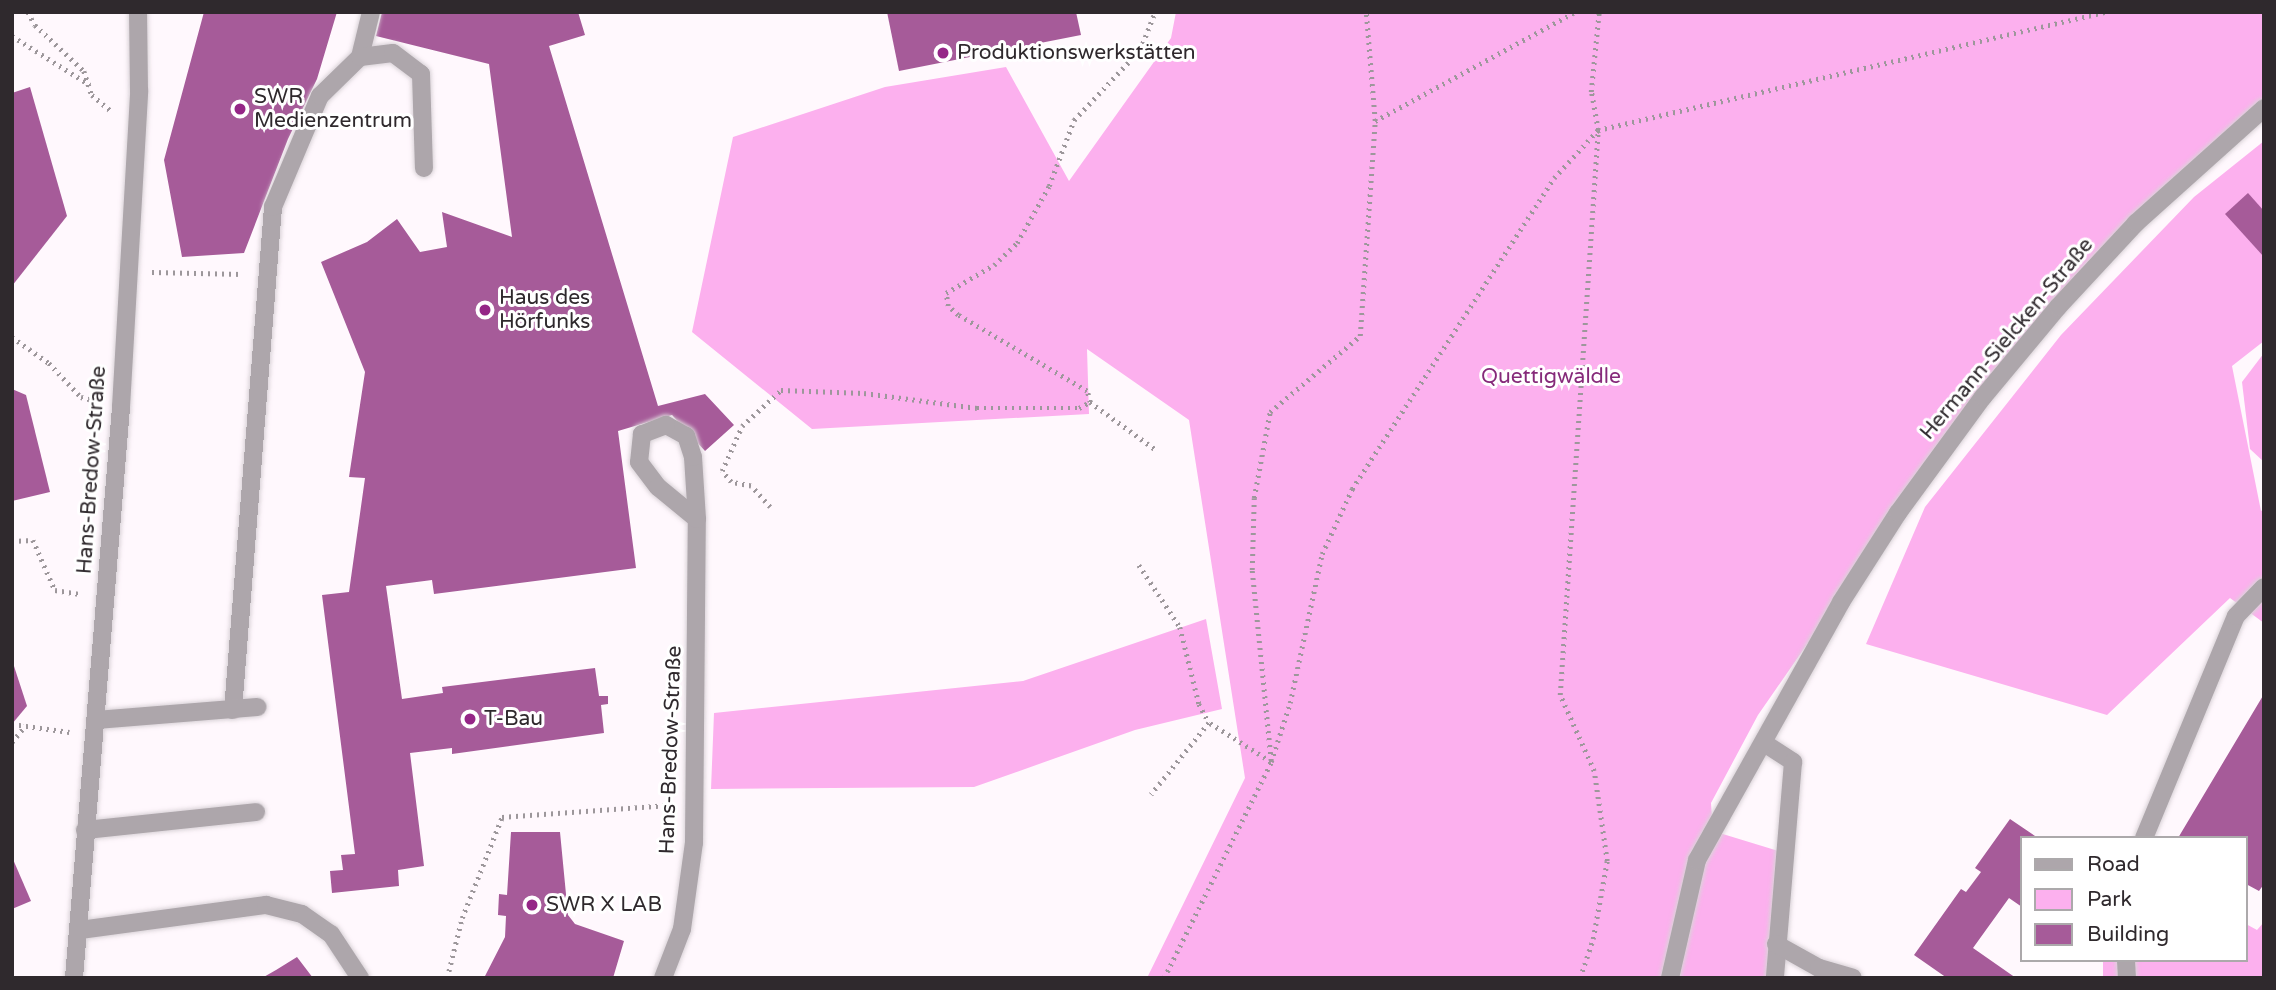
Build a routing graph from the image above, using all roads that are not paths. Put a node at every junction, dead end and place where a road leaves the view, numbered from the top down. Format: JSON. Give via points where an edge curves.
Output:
{"nodes":[{"id":1,"x":138,"y":12,"type":"edge"},
{"id":2,"x":371,"y":12,"type":"edge"},
{"id":3,"x":360,"y":57,"type":"junction"},
{"id":4,"x":2259,"y":117,"type":"edge"},
{"id":5,"x":424,"y":168,"type":"dead end"},
{"id":6,"x":696,"y":519,"type":"junction"},
{"id":7,"x":2264,"y":587,"type":"edge"},
{"id":8,"x":257,"y":706,"type":"dead end"},
{"id":9,"x":233,"y":710,"type":"junction"},
{"id":10,"x":95,"y":728,"type":"junction"},
{"id":11,"x":1764,"y":743,"type":"junction"},
{"id":12,"x":256,"y":812,"type":"dead end"},
{"id":13,"x":85,"y":830,"type":"junction"},
{"id":14,"x":2145,"y":836,"type":"edge"},
{"id":15,"x":80,"y":930,"type":"junction"},
{"id":16,"x":1776,"y":944,"type":"junction"},
{"id":17,"x":74,"y":978,"type":"edge"},
{"id":18,"x":360,"y":978,"type":"edge"},
{"id":19,"x":663,"y":978,"type":"edge"},
{"id":20,"x":1670,"y":978,"type":"edge"},
{"id":21,"x":1774,"y":978,"type":"edge"},
{"id":22,"x":1853,"y":978,"type":"edge"}],
"edges":[{"from":1,"to":10,"type":"street","name":"Hans-Bredow-Straße","via":[[121,407]]},
{"from":2,"to":3,"type":"street"},
{"from":3,"to":5,"type":"street","via":[[393,53],[421,74]]},
{"from":3,"to":9,"type":"street","via":[[320,96],[273,208]]},
{"from":4,"to":11,"type":"street","name":"Hermann-Sielcken-Straße","via":[[2136,223],[1983,397],[1891,524]]},
{"from":6,"to":6,"type":"street","name":"Hans-Bredow-Straße","via":[[693,457],[686,436],[666,425],[642,434],[639,463],[658,488]]},
{"from":6,"to":19,"type":"street","name":"Hans-Bredow-Straße","via":[[695,803],[682,929]]},
{"from":7,"to":14,"type":"street","via":[[2236,616]]},
{"from":8,"to":9,"type":"street"},
{"from":9,"to":10,"type":"street"},
{"from":10,"to":13,"type":"street","name":"Hans-Bredow-Straße"},
{"from":11,"to":16,"type":"street","via":[[1793,761]]},
{"from":11,"to":20,"type":"street","name":"Hermann-Sielcken-Straße","via":[[1697,860]]},
{"from":12,"to":13,"type":"street"},
{"from":13,"to":15,"type":"street","name":"Hans-Bredow-Straße"},
{"from":15,"to":17,"type":"street","name":"Hans-Bredow-Straße"},
{"from":15,"to":18,"type":"street","via":[[266,905],[302,914],[331,934]]},
{"from":16,"to":21,"type":"street"},
{"from":16,"to":22,"type":"street","via":[[1819,968]]}]}
